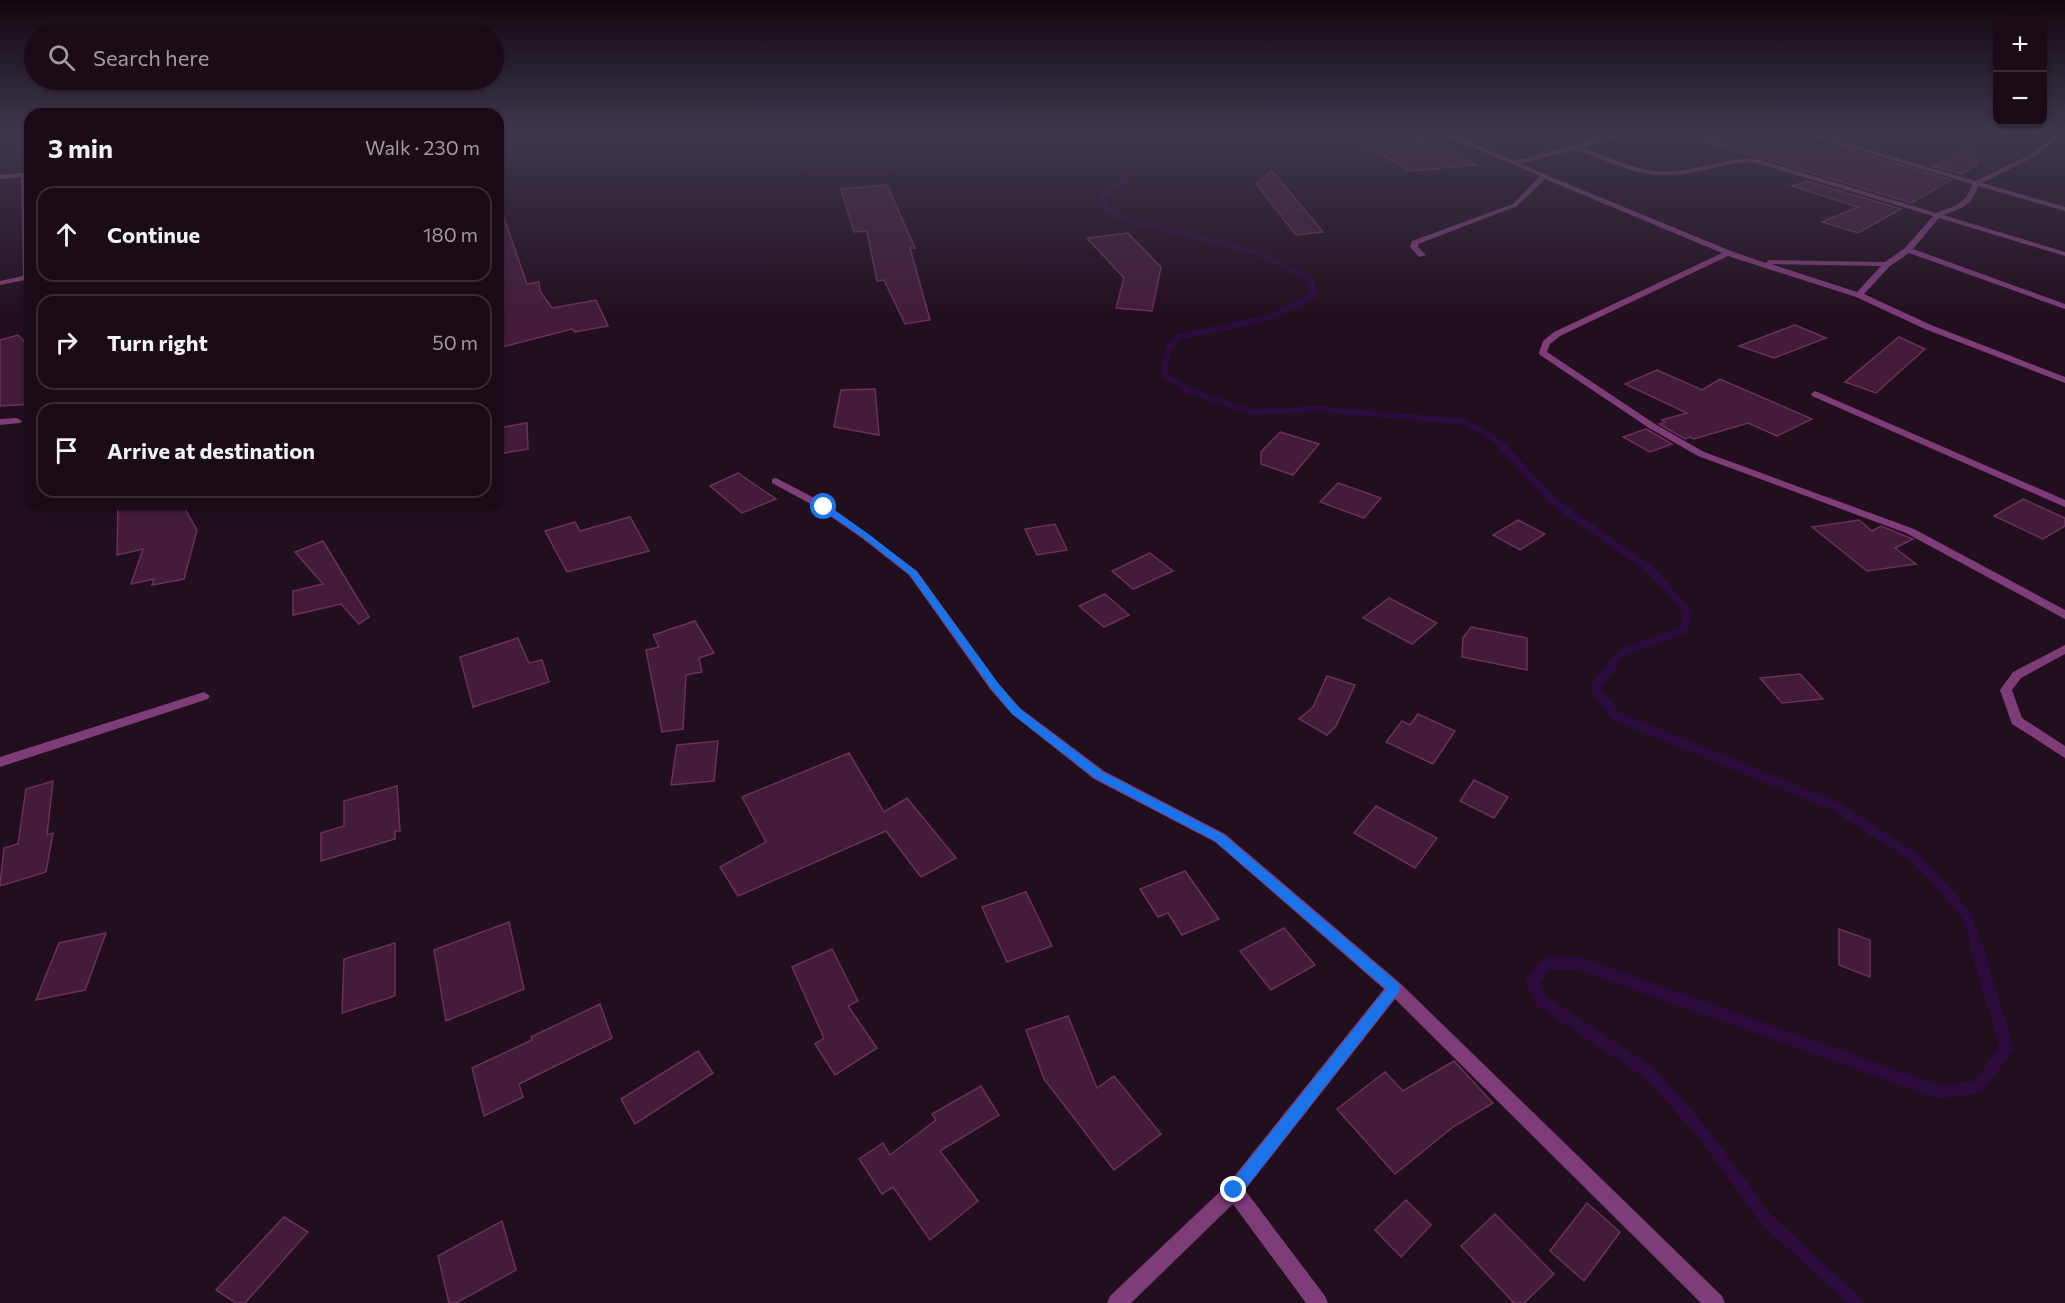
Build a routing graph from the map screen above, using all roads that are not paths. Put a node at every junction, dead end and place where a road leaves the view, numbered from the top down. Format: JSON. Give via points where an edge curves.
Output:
{"nodes":[{"id":1,"x":1525,"y":195,"type":"edge"},
{"id":2,"x":1589,"y":195,"type":"edge"},
{"id":3,"x":1873,"y":195,"type":"edge"},
{"id":4,"x":1973,"y":195,"type":"edge"},
{"id":5,"x":2018,"y":195,"type":"edge"},
{"id":6,"x":2065,"y":208,"type":"edge"},
{"id":7,"x":1939,"y":214,"type":"junction"},
{"id":8,"x":1908,"y":250,"type":"junction"},
{"id":9,"x":1728,"y":253,"type":"junction"},
{"id":10,"x":2065,"y":254,"type":"edge"},
{"id":11,"x":1422,"y":255,"type":"dead end"},
{"id":12,"x":1755,"y":262,"type":"junction"},
{"id":13,"x":1887,"y":264,"type":"junction"},
{"id":14,"x":24,"y":278,"type":"edge"},
{"id":15,"x":0,"y":283,"type":"edge"},
{"id":16,"x":1859,"y":296,"type":"junction"},
{"id":17,"x":2065,"y":307,"type":"edge"},
{"id":18,"x":2065,"y":380,"type":"edge"},
{"id":19,"x":1815,"y":394,"type":"dead end"},
{"id":20,"x":17,"y":421,"type":"dead end"},
{"id":21,"x":0,"y":422,"type":"edge"},
{"id":22,"x":776,"y":481,"type":"dead end"},
{"id":23,"x":2065,"y":504,"type":"edge"},
{"id":24,"x":2065,"y":615,"type":"edge"},
{"id":25,"x":2065,"y":649,"type":"edge"},
{"id":26,"x":204,"y":696,"type":"dead end"},
{"id":27,"x":2065,"y":753,"type":"edge"},
{"id":28,"x":0,"y":762,"type":"edge"},
{"id":29,"x":1394,"y":988,"type":"junction"},
{"id":30,"x":1234,"y":1190,"type":"junction"},
{"id":31,"x":1117,"y":1303,"type":"edge"},
{"id":32,"x":1318,"y":1303,"type":"edge"},
{"id":33,"x":1715,"y":1303,"type":"edge"}],
"edges":[{"from":1,"to":11,"type":"street","via":[[1515,205],[1415,243]]},
{"from":2,"to":9,"type":"street"},
{"from":3,"to":7,"type":"street"},
{"from":4,"to":7,"type":"street","via":[[1957,208]]},
{"from":5,"to":6,"type":"street"},
{"from":7,"to":8,"type":"street"},
{"from":7,"to":10,"type":"street"},
{"from":8,"to":13,"type":"street"},
{"from":8,"to":17,"type":"street"},
{"from":9,"to":12,"type":"street"},
{"from":9,"to":24,"type":"street","via":[[1557,334],[1546,343],[1543,353],[1701,454],[1910,531]]},
{"from":12,"to":13,"type":"street"},
{"from":12,"to":16,"type":"street"},
{"from":13,"to":16,"type":"street"},
{"from":14,"to":15,"type":"street"},
{"from":16,"to":18,"type":"street"},
{"from":19,"to":23,"type":"street"},
{"from":20,"to":21,"type":"street"},
{"from":22,"to":29,"type":"street","via":[[824,507],[913,573],[1016,711],[1099,775],[1220,838]]},
{"from":25,"to":27,"type":"street","via":[[2017,675],[2006,690],[2017,721]]},
{"from":26,"to":28,"type":"street"},
{"from":29,"to":30,"type":"street"},
{"from":29,"to":33,"type":"street"},
{"from":30,"to":31,"type":"street"},
{"from":30,"to":32,"type":"street"}]}
